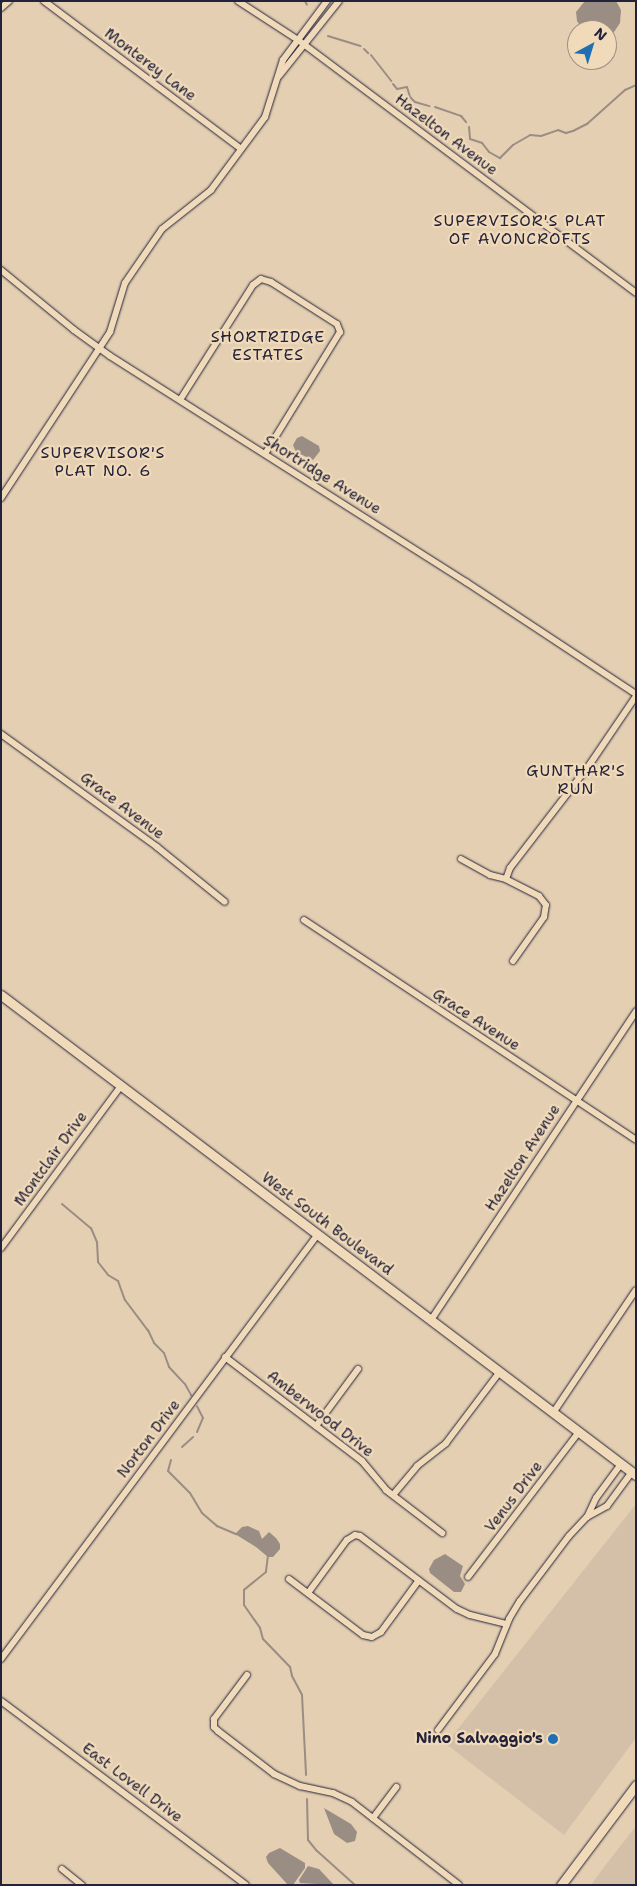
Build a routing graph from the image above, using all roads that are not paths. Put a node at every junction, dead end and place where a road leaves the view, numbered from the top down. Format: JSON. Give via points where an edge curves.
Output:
{"nodes":[{"id":1,"x":9,"y":1,"type":"edge"},
{"id":2,"x":44,"y":1,"type":"edge"},
{"id":3,"x":238,"y":1,"type":"edge"},
{"id":4,"x":327,"y":1,"type":"edge"},
{"id":5,"x":339,"y":1,"type":"edge"},
{"id":6,"x":1,"y":8,"type":"edge"},
{"id":7,"x":298,"y":40,"type":"junction"},
{"id":8,"x":306,"y":46,"type":"junction"},
{"id":9,"x":279,"y":76,"type":"junction"},
{"id":10,"x":241,"y":149,"type":"junction"},
{"id":11,"x":1,"y":270,"type":"edge"},
{"id":12,"x":636,"y":293,"type":"edge"},
{"id":13,"x":100,"y":349,"type":"junction"},
{"id":14,"x":180,"y":400,"type":"junction"},
{"id":15,"x":265,"y":454,"type":"junction"},
{"id":16,"x":1,"y":498,"type":"edge"},
{"id":17,"x":636,"y":695,"type":"edge"},
{"id":18,"x":1,"y":734,"type":"edge"},
{"id":19,"x":461,"y":859,"type":"dead end"},
{"id":20,"x":506,"y":879,"type":"junction"},
{"id":21,"x":225,"y":902,"type":"dead end"},
{"id":22,"x":304,"y":920,"type":"dead end"},
{"id":23,"x":514,"y":961,"type":"dead end"},
{"id":24,"x":1,"y":996,"type":"edge"},
{"id":25,"x":636,"y":1010,"type":"edge"},
{"id":26,"x":121,"y":1086,"type":"junction"},
{"id":27,"x":576,"y":1100,"type":"junction"},
{"id":28,"x":636,"y":1140,"type":"edge"},
{"id":29,"x":318,"y":1234,"type":"junction"},
{"id":30,"x":1,"y":1248,"type":"edge"},
{"id":31,"x":636,"y":1290,"type":"edge"},
{"id":32,"x":431,"y":1320,"type":"junction"},
{"id":33,"x":226,"y":1357,"type":"junction"},
{"id":34,"x":358,"y":1369,"type":"dead end"},
{"id":35,"x":500,"y":1373,"type":"junction"},
{"id":36,"x":553,"y":1413,"type":"junction"},
{"id":37,"x":316,"y":1426,"type":"junction"},
{"id":38,"x":579,"y":1432,"type":"junction"},
{"id":39,"x":621,"y":1464,"type":"junction"},
{"id":40,"x":634,"y":1474,"type":"edge"},
{"id":41,"x":394,"y":1496,"type":"junction"},
{"id":42,"x":587,"y":1517,"type":"junction"},
{"id":43,"x":442,"y":1533,"type":"dead end"},
{"id":44,"x":468,"y":1577,"type":"dead end"},
{"id":45,"x":289,"y":1579,"type":"dead end"},
{"id":46,"x":419,"y":1580,"type":"junction"},
{"id":47,"x":308,"y":1593,"type":"junction"},
{"id":48,"x":507,"y":1624,"type":"junction"},
{"id":49,"x":1,"y":1659,"type":"edge"},
{"id":50,"x":246,"y":1675,"type":"dead end"},
{"id":51,"x":1,"y":1702,"type":"edge"},
{"id":52,"x":438,"y":1730,"type":"dead end"},
{"id":53,"x":636,"y":1785,"type":"edge"},
{"id":54,"x":396,"y":1787,"type":"dead end"},
{"id":55,"x":373,"y":1818,"type":"junction"},
{"id":56,"x":62,"y":1869,"type":"dead end"},
{"id":57,"x":82,"y":1885,"type":"edge"},
{"id":58,"x":246,"y":1885,"type":"edge"},
{"id":59,"x":459,"y":1885,"type":"edge"},
{"id":60,"x":561,"y":1885,"type":"edge"}],
"edges":[{"from":1,"to":6,"type":"street"},
{"from":2,"to":10,"type":"street","name":"Monterey Lane"},
{"from":3,"to":7,"type":"street","name":"Hazelton Avenue"},
{"from":4,"to":7,"type":"street"},
{"from":5,"to":8,"type":"street"},
{"from":7,"to":8,"type":"street","name":"Hazelton Avenue"},
{"from":7,"to":9,"type":"street","via":[[283,60]]},
{"from":8,"to":9,"type":"street"},
{"from":8,"to":12,"type":"street","name":"Hazelton Avenue"},
{"from":9,"to":10,"type":"street","via":[[265,117]]},
{"from":10,"to":13,"type":"street","via":[[211,190],[154,239],[125,283],[114,320]]},
{"from":11,"to":13,"type":"street","name":"Shortridge Avenue"},
{"from":13,"to":14,"type":"street","name":"Shortridge Avenue"},
{"from":13,"to":16,"type":"street"},
{"from":14,"to":15,"type":"street","name":"Shortridge Avenue"},
{"from":14,"to":15,"type":"street","via":[[253,285],[262,279],[271,282],[337,324],[340,332]]},
{"from":15,"to":17,"type":"street","name":"Shortridge Avenue","via":[[459,577]]},
{"from":17,"to":20,"type":"street","via":[[590,764],[517,857]]},
{"from":18,"to":21,"type":"street","name":"Grace Avenue","via":[[156,847]]},
{"from":19,"to":20,"type":"street","via":[[490,875]]},
{"from":20,"to":23,"type":"street","via":[[539,896],[546,905],[544,917]]},
{"from":22,"to":27,"type":"street","name":"Grace Avenue"},
{"from":24,"to":26,"type":"street","name":"West South Boulevard"},
{"from":25,"to":27,"type":"street","name":"Hazelton Avenue"},
{"from":26,"to":29,"type":"street","name":"West South Boulevard"},
{"from":26,"to":30,"type":"street","name":"Montclair Drive"},
{"from":27,"to":28,"type":"street","name":"Grace Avenue"},
{"from":27,"to":32,"type":"street","name":"Hazelton Avenue"},
{"from":29,"to":32,"type":"street","name":"West South Boulevard"},
{"from":29,"to":33,"type":"street","name":"Norton Drive"},
{"from":31,"to":36,"type":"street"},
{"from":32,"to":35,"type":"street","name":"West South Boulevard"},
{"from":33,"to":37,"type":"street","name":"Amberwood Drive"},
{"from":33,"to":49,"type":"street","name":"Norton Drive"},
{"from":34,"to":37,"type":"street"},
{"from":35,"to":36,"type":"street","name":"West South Boulevard"},
{"from":35,"to":41,"type":"street","via":[[446,1443],[417,1466]]},
{"from":36,"to":38,"type":"street","name":"West South Boulevard"},
{"from":37,"to":41,"type":"street","name":"Amberwood Drive","via":[[365,1463],[380,1484]]},
{"from":38,"to":39,"type":"street","name":"West South Boulevard"},
{"from":38,"to":44,"type":"street","name":"Venus Drive"},
{"from":39,"to":40,"type":"street","name":"West South Boulevard"},
{"from":39,"to":42,"type":"street","via":[[596,1498]]},
{"from":40,"to":42,"type":"street","via":[[607,1506]]},
{"from":41,"to":43,"type":"street","name":"Amberwood Drive"},
{"from":42,"to":48,"type":"street","via":[[520,1600]]},
{"from":45,"to":47,"type":"street"},
{"from":46,"to":47,"type":"street","via":[[364,1538],[356,1536],[348,1540]]},
{"from":46,"to":47,"type":"street","via":[[381,1632],[372,1638],[363,1635]]},
{"from":46,"to":48,"type":"street","via":[[464,1613]]},
{"from":48,"to":52,"type":"street","via":[[495,1654]]},
{"from":50,"to":55,"type":"street","via":[[215,1716],[213,1724],[216,1729],[274,1774],[300,1786],[346,1799]]},
{"from":51,"to":58,"type":"street","name":"East Lovell Drive"},
{"from":53,"to":60,"type":"street"},
{"from":54,"to":55,"type":"street"},
{"from":55,"to":59,"type":"street"},
{"from":56,"to":57,"type":"street"}]}
